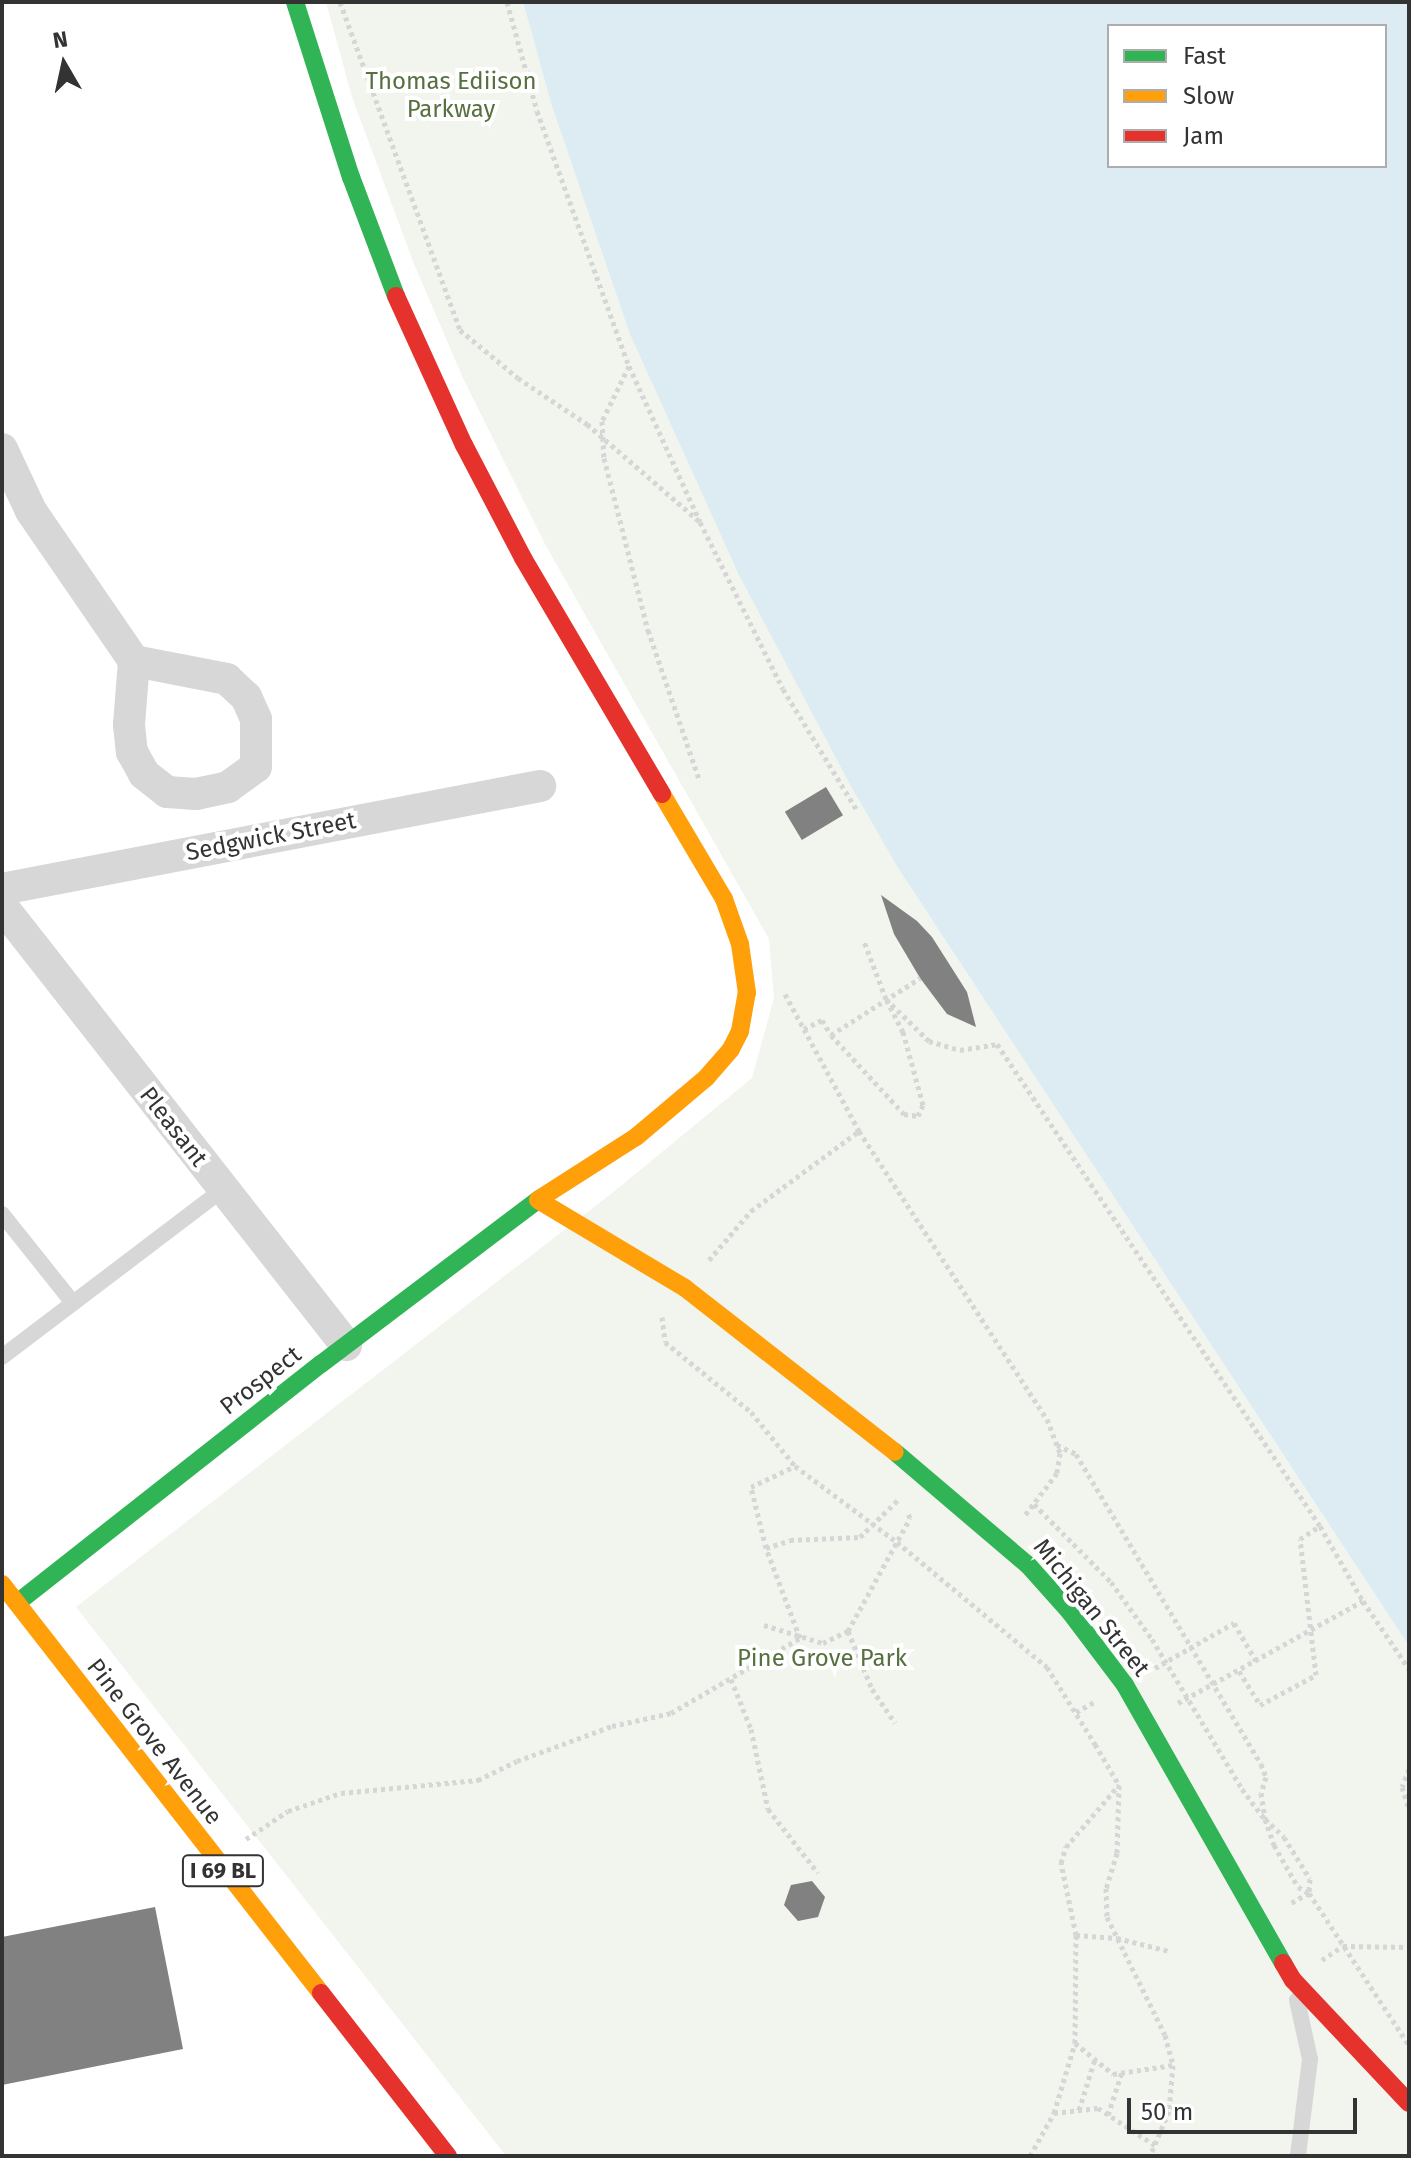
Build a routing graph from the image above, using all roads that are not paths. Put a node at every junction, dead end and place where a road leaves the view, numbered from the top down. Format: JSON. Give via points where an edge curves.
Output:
{"nodes":[{"id":1,"x":295,"y":2,"type":"edge"},
{"id":2,"x":2,"y":449,"type":"edge"},
{"id":3,"x":134,"y":661,"type":"junction"},
{"id":4,"x":540,"y":786,"type":"dead end"},
{"id":5,"x":2,"y":889,"type":"edge"},
{"id":6,"x":2,"y":906,"type":"edge"},
{"id":7,"x":222,"y":1190,"type":"junction"},
{"id":8,"x":538,"y":1200,"type":"junction"},
{"id":9,"x":2,"y":1214,"type":"edge"},
{"id":10,"x":73,"y":1303,"type":"junction"},
{"id":11,"x":346,"y":1345,"type":"junction"},
{"id":12,"x":2,"y":1357,"type":"edge"},
{"id":13,"x":2,"y":1584,"type":"edge"},
{"id":14,"x":17,"y":1603,"type":"junction"},
{"id":15,"x":1293,"y":1980,"type":"junction"},
{"id":16,"x":1409,"y":2103,"type":"edge"},
{"id":17,"x":448,"y":2156,"type":"edge"},
{"id":18,"x":1298,"y":2156,"type":"edge"}],
"edges":[{"from":1,"to":8,"type":"street","name":"Prospect","via":[[351,177],[404,317],[464,445],[523,558],[724,899],[740,944],[747,993],[731,1049],[706,1078],[636,1137]]},
{"from":2,"to":3,"type":"street","via":[[31,511]]},
{"from":3,"to":3,"type":"street","via":[[227,679],[246,697],[256,719],[256,767],[228,787],[196,794],[167,792],[144,774],[132,752],[129,725]]},
{"from":4,"to":5,"type":"street","name":"Sedgwick Street"},
{"from":6,"to":7,"type":"street","name":"Pleasant"},
{"from":7,"to":10,"type":"lane"},
{"from":7,"to":11,"type":"street","name":"Pleasant"},
{"from":8,"to":11,"type":"street","name":"Prospect"},
{"from":8,"to":15,"type":"street","name":"Michigan Street","via":[[685,1288],[1003,1540],[1070,1612],[1125,1685]]},
{"from":9,"to":10,"type":"lane"},
{"from":10,"to":12,"type":"lane"},
{"from":11,"to":14,"type":"street","name":"Prospect"},
{"from":13,"to":14,"type":"street","name":"Pine Grove Avenue","number":"I 69 BL"},
{"from":14,"to":17,"type":"street","name":"Pine Grove Avenue","number":"I 69 BL"},
{"from":15,"to":16,"type":"street","name":"Michigan Street"},
{"from":15,"to":18,"type":"lane","via":[[1310,2059]]}]}
